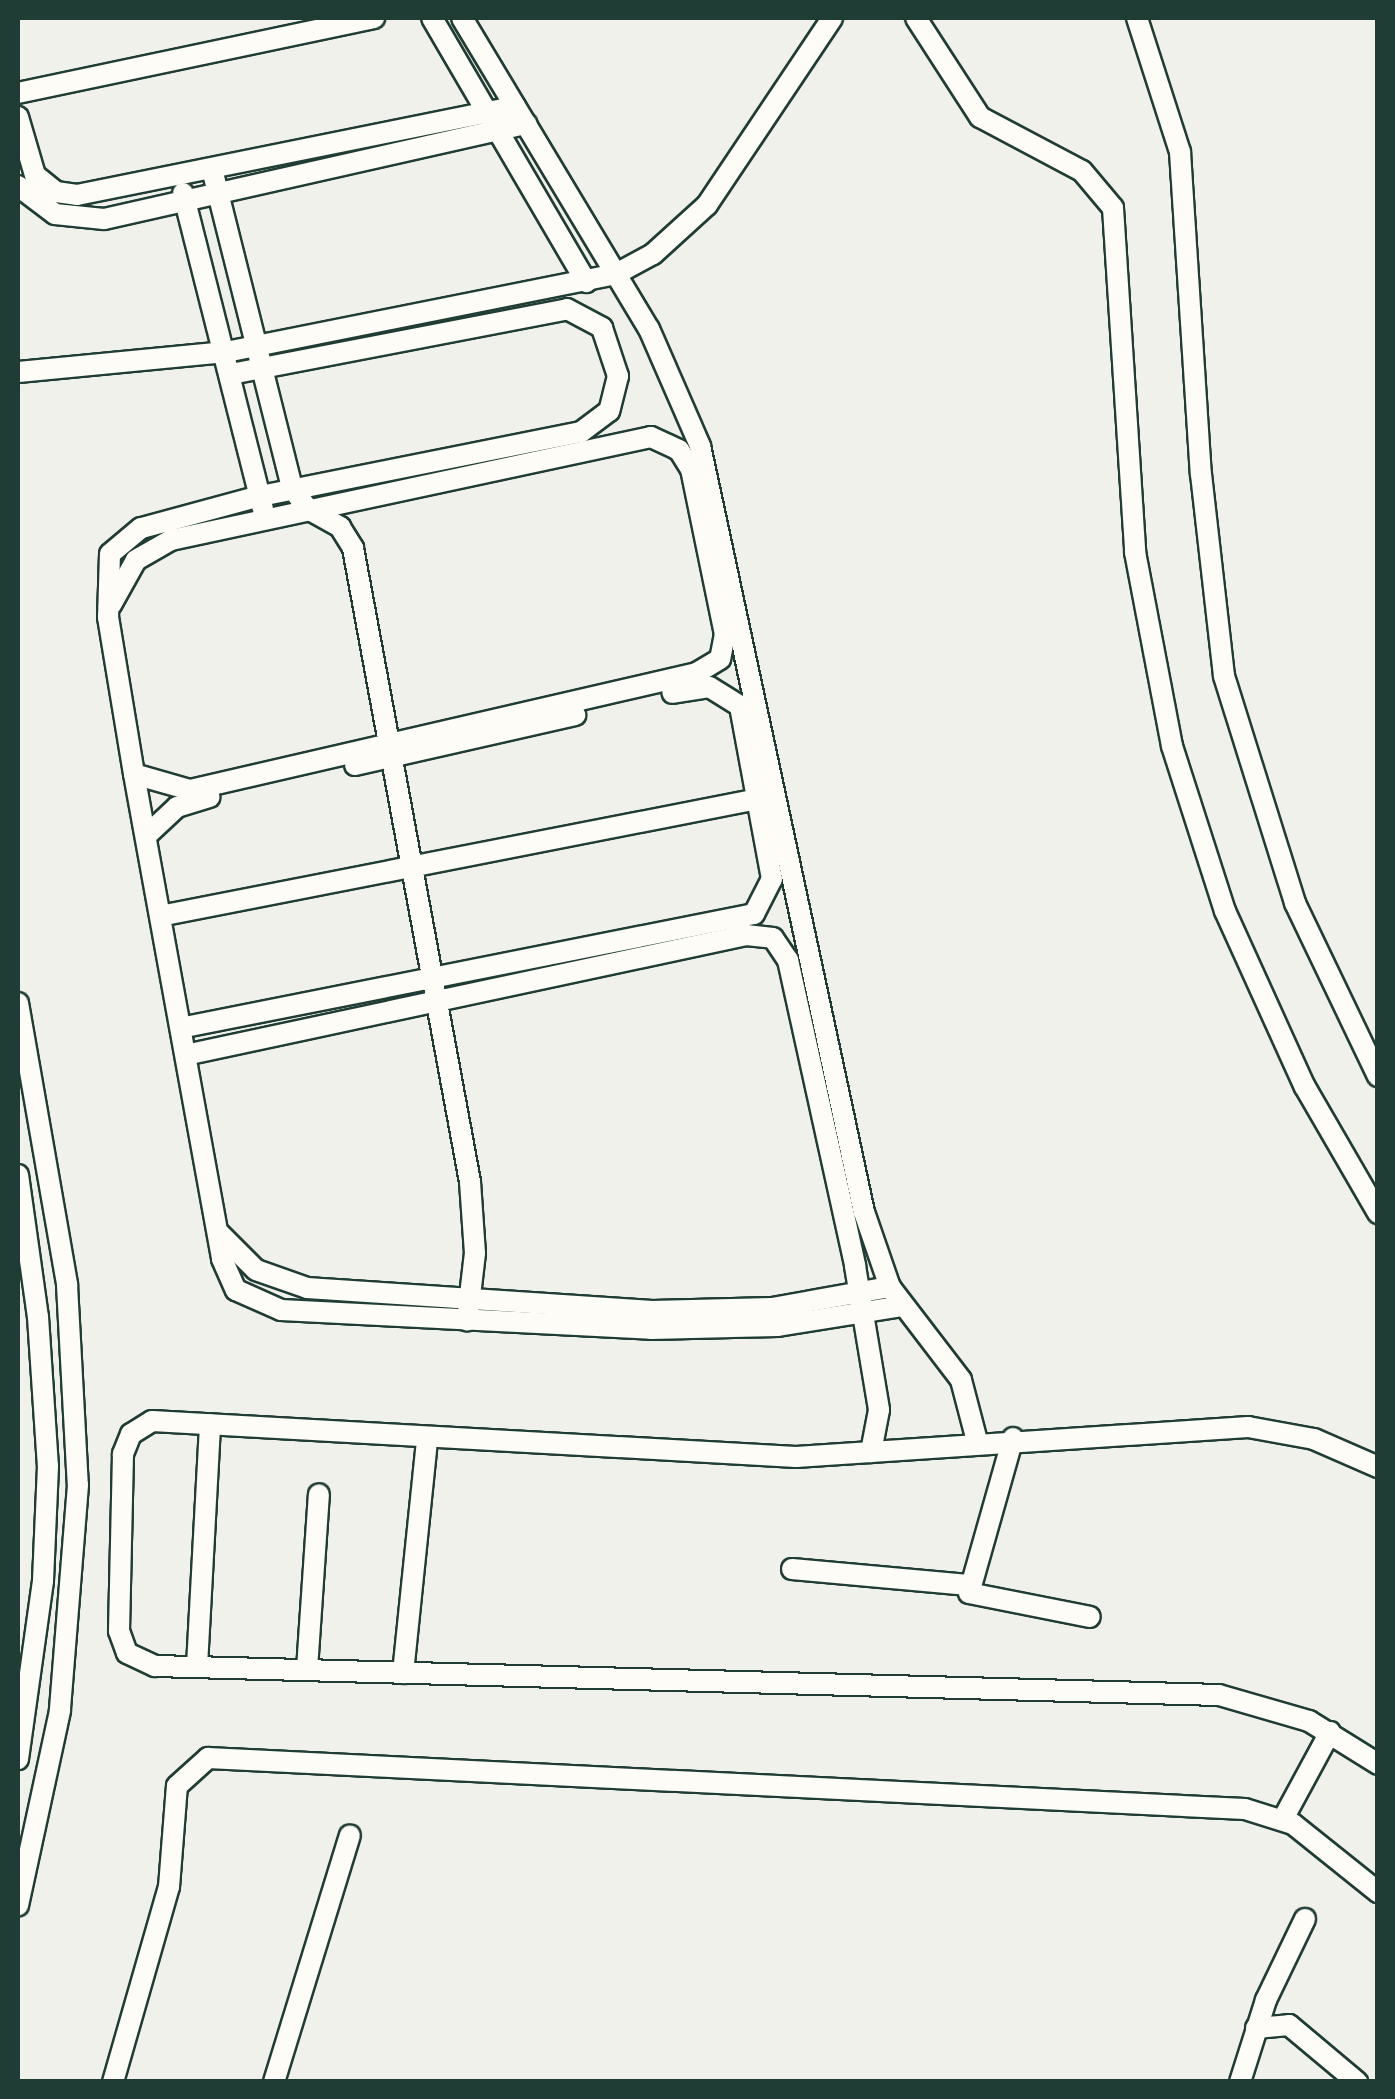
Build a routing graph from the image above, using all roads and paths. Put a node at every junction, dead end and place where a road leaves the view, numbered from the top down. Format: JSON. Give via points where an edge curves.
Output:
{"nodes":[{"id":1,"x":374,"y":18,"type":"edge"},
{"id":2,"x":432,"y":18,"type":"edge"},
{"id":3,"x":462,"y":18,"type":"edge"},
{"id":4,"x":832,"y":18,"type":"edge"},
{"id":5,"x":916,"y":18,"type":"edge"},
{"id":6,"x":1137,"y":18,"type":"edge"},
{"id":7,"x":18,"y":93,"type":"edge"},
{"id":8,"x":520,"y":115,"type":"junction"},
{"id":9,"x":18,"y":116,"type":"edge"},
{"id":10,"x":493,"y":122,"type":"junction"},
{"id":11,"x":212,"y":169,"type":"junction"},
{"id":12,"x":179,"y":177,"type":"junction"},
{"id":13,"x":18,"y":186,"type":"edge"},
{"id":14,"x":219,"y":195,"type":"junction"},
{"id":15,"x":186,"y":203,"type":"junction"},
{"id":16,"x":616,"y":274,"type":"junction"},
{"id":17,"x":586,"y":282,"type":"junction"},
{"id":18,"x":257,"y":345,"type":"junction"},
{"id":19,"x":226,"y":352,"type":"junction"},
{"id":20,"x":262,"y":367,"type":"junction"},
{"id":21,"x":50,"y":369,"type":"junction"},
{"id":22,"x":18,"y":372,"type":"edge"},
{"id":23,"x":231,"y":374,"type":"junction"},
{"id":24,"x":18,"y":380,"type":"edge"},
{"id":25,"x":292,"y":488,"type":"junction"},
{"id":26,"x":260,"y":496,"type":"junction"},
{"id":27,"x":308,"y":509,"type":"junction"},
{"id":28,"x":265,"y":518,"type":"junction"},
{"id":29,"x":108,"y":617,"type":"junction"},
{"id":30,"x":390,"y":750,"type":"junction"},
{"id":31,"x":134,"y":774,"type":"junction"},
{"id":32,"x":758,"y":798,"type":"junction"},
{"id":33,"x":147,"y":835,"type":"junction"},
{"id":34,"x":411,"y":867,"type":"junction"},
{"id":35,"x":165,"y":915,"type":"junction"},
{"id":36,"x":434,"y":992,"type":"junction"},
{"id":37,"x":18,"y":1002,"type":"edge"},
{"id":38,"x":185,"y":1027,"type":"junction"},
{"id":39,"x":190,"y":1054,"type":"junction"},
{"id":40,"x":1378,"y":1076,"type":"edge"},
{"id":41,"x":18,"y":1175,"type":"edge"},
{"id":42,"x":1378,"y":1213,"type":"edge"},
{"id":43,"x":218,"y":1230,"type":"junction"},
{"id":44,"x":890,"y":1287,"type":"junction"},
{"id":45,"x":862,"y":1303,"type":"junction"},
{"id":46,"x":901,"y":1306,"type":"junction"},
{"id":47,"x":470,"y":1310,"type":"junction"},
{"id":48,"x":210,"y":1424,"type":"junction"},
{"id":49,"x":1013,"y":1438,"type":"junction"},
{"id":50,"x":427,"y":1440,"type":"junction"},
{"id":51,"x":976,"y":1441,"type":"junction"},
{"id":52,"x":871,"y":1452,"type":"junction"},
{"id":53,"x":1378,"y":1468,"type":"edge"},
{"id":54,"x":319,"y":1494,"type":"dead end"},
{"id":55,"x":792,"y":1569,"type":"dead end"},
{"id":56,"x":968,"y":1585,"type":"junction"},
{"id":57,"x":1090,"y":1616,"type":"dead end"},
{"id":58,"x":197,"y":1666,"type":"junction"},
{"id":59,"x":307,"y":1669,"type":"junction"},
{"id":60,"x":403,"y":1673,"type":"junction"},
{"id":61,"x":1330,"y":1732,"type":"junction"},
{"id":62,"x":18,"y":1759,"type":"edge"},
{"id":63,"x":1378,"y":1764,"type":"edge"},
{"id":64,"x":1284,"y":1819,"type":"junction"},
{"id":65,"x":350,"y":1835,"type":"dead end"},
{"id":66,"x":1378,"y":1892,"type":"edge"},
{"id":67,"x":18,"y":1906,"type":"edge"},
{"id":68,"x":1306,"y":1920,"type":"dead end"},
{"id":69,"x":1256,"y":2028,"type":"junction"},
{"id":70,"x":113,"y":2082,"type":"edge"},
{"id":71,"x":274,"y":2082,"type":"edge"},
{"id":72,"x":1240,"y":2082,"type":"edge"},
{"id":73,"x":1357,"y":2082,"type":"edge"}],
"edges":[{"from":1,"to":7,"type":"street"},
{"from":2,"to":10,"type":"street"},
{"from":3,"to":8,"type":"street"},
{"from":4,"to":16,"type":"street","via":[[707,205],[653,254]]},
{"from":5,"to":42,"type":"street","via":[[980,117],[1082,171],[1113,208],[1135,552],[1172,746],[1225,910],[1305,1087]]},
{"from":6,"to":40,"type":"street","via":[[1168,96],[1180,152],[1200,474],[1224,676],[1295,904]]},
{"from":8,"to":10,"type":"street"},
{"from":8,"to":16,"type":"street"},
{"from":9,"to":12,"type":"street","via":[[31,167],[56,192]]},
{"from":10,"to":11,"type":"street"},
{"from":10,"to":14,"type":"street"},
{"from":10,"to":17,"type":"street"},
{"from":11,"to":12,"type":"street"},
{"from":11,"to":14,"type":"street"},
{"from":12,"to":15,"type":"street"},
{"from":13,"to":15,"type":"street","via":[[55,214],[88,220]]},
{"from":14,"to":15,"type":"street"},
{"from":14,"to":18,"type":"street"},
{"from":15,"to":19,"type":"street"},
{"from":16,"to":17,"type":"street"},
{"from":16,"to":44,"type":"street","via":[[664,357],[709,477],[856,1182]]},
{"from":17,"to":18,"type":"street"},
{"from":18,"to":19,"type":"street"},
{"from":18,"to":20,"type":"street"},
{"from":19,"to":21,"type":"street"},
{"from":19,"to":23,"type":"street"},
{"from":20,"to":23,"type":"street"},
{"from":20,"to":25,"type":"street"},
{"from":20,"to":25,"type":"street","via":[[567,309],[594,319],[617,363],[609,411],[581,432]]},
{"from":21,"to":22,"type":"street"},
{"from":21,"to":24,"type":"street"},
{"from":23,"to":26,"type":"street"},
{"from":25,"to":26,"type":"street"},
{"from":25,"to":27,"type":"street"},
{"from":26,"to":28,"type":"street"},
{"from":26,"to":29,"type":"street","via":[[121,540],[106,564]]},
{"from":27,"to":28,"type":"street"},
{"from":27,"to":30,"type":"street","via":[[340,526],[353,548]]},
{"from":27,"to":30,"type":"street","via":[[641,438],[670,443],[691,468],[725,634],[714,666]]},
{"from":28,"to":29,"type":"street","via":[[145,552],[120,581]]},
{"from":29,"to":31,"type":"street"},
{"from":30,"to":31,"type":"street","via":[[190,790]]},
{"from":30,"to":32,"type":"street","via":[[708,687],[740,706]]},
{"from":30,"to":33,"type":"street","via":[[190,802]]},
{"from":30,"to":34,"type":"street"},
{"from":31,"to":33,"type":"street"},
{"from":32,"to":34,"type":"street"},
{"from":32,"to":36,"type":"street","via":[[772,879],[754,914]]},
{"from":33,"to":35,"type":"street"},
{"from":34,"to":35,"type":"street"},
{"from":34,"to":36,"type":"street"},
{"from":35,"to":38,"type":"street"},
{"from":36,"to":38,"type":"street"},
{"from":36,"to":39,"type":"street"},
{"from":36,"to":45,"type":"street","via":[[746,935],[772,938],[788,960]]},
{"from":36,"to":47,"type":"street","via":[[473,1206]]},
{"from":37,"to":67,"type":"street","via":[[67,1286],[78,1486],[60,1710]]},
{"from":38,"to":39,"type":"street"},
{"from":39,"to":43,"type":"street"},
{"from":41,"to":62,"type":"street","via":[[38,1318],[48,1466],[43,1581]]},
{"from":43,"to":47,"type":"street","via":[[244,1262],[281,1282]]},
{"from":43,"to":47,"type":"street","via":[[227,1276],[264,1306]]},
{"from":44,"to":45,"type":"street"},
{"from":44,"to":46,"type":"street"},
{"from":45,"to":46,"type":"street"},
{"from":45,"to":47,"type":"street","via":[[736,1328]]},
{"from":45,"to":52,"type":"street","via":[[879,1410]]},
{"from":46,"to":51,"type":"street","via":[[954,1367]]},
{"from":48,"to":50,"type":"street"},
{"from":48,"to":58,"type":"street"},
{"from":48,"to":58,"type":"street","via":[[144,1424],[123,1454],[120,1639],[140,1663]]},
{"from":49,"to":51,"type":"street"},
{"from":49,"to":53,"type":"street","via":[[1248,1427],[1314,1439]]},
{"from":49,"to":56,"type":"street"},
{"from":50,"to":52,"type":"street","via":[[796,1456]]},
{"from":50,"to":60,"type":"street"},
{"from":51,"to":52,"type":"street"},
{"from":54,"to":59,"type":"street"},
{"from":55,"to":56,"type":"street"},
{"from":56,"to":57,"type":"street","via":[[976,1598]]},
{"from":58,"to":59,"type":"street"},
{"from":59,"to":60,"type":"street"},
{"from":60,"to":61,"type":"street","via":[[1219,1695]]},
{"from":61,"to":63,"type":"street"},
{"from":61,"to":64,"type":"street"},
{"from":64,"to":66,"type":"street"},
{"from":64,"to":70,"type":"street","via":[[1246,1809],[208,1758],[177,1786],[169,1887]]},
{"from":65,"to":71,"type":"street"},
{"from":68,"to":69,"type":"street"},
{"from":69,"to":72,"type":"street"},
{"from":69,"to":73,"type":"street","via":[[1289,2025]]}]}
